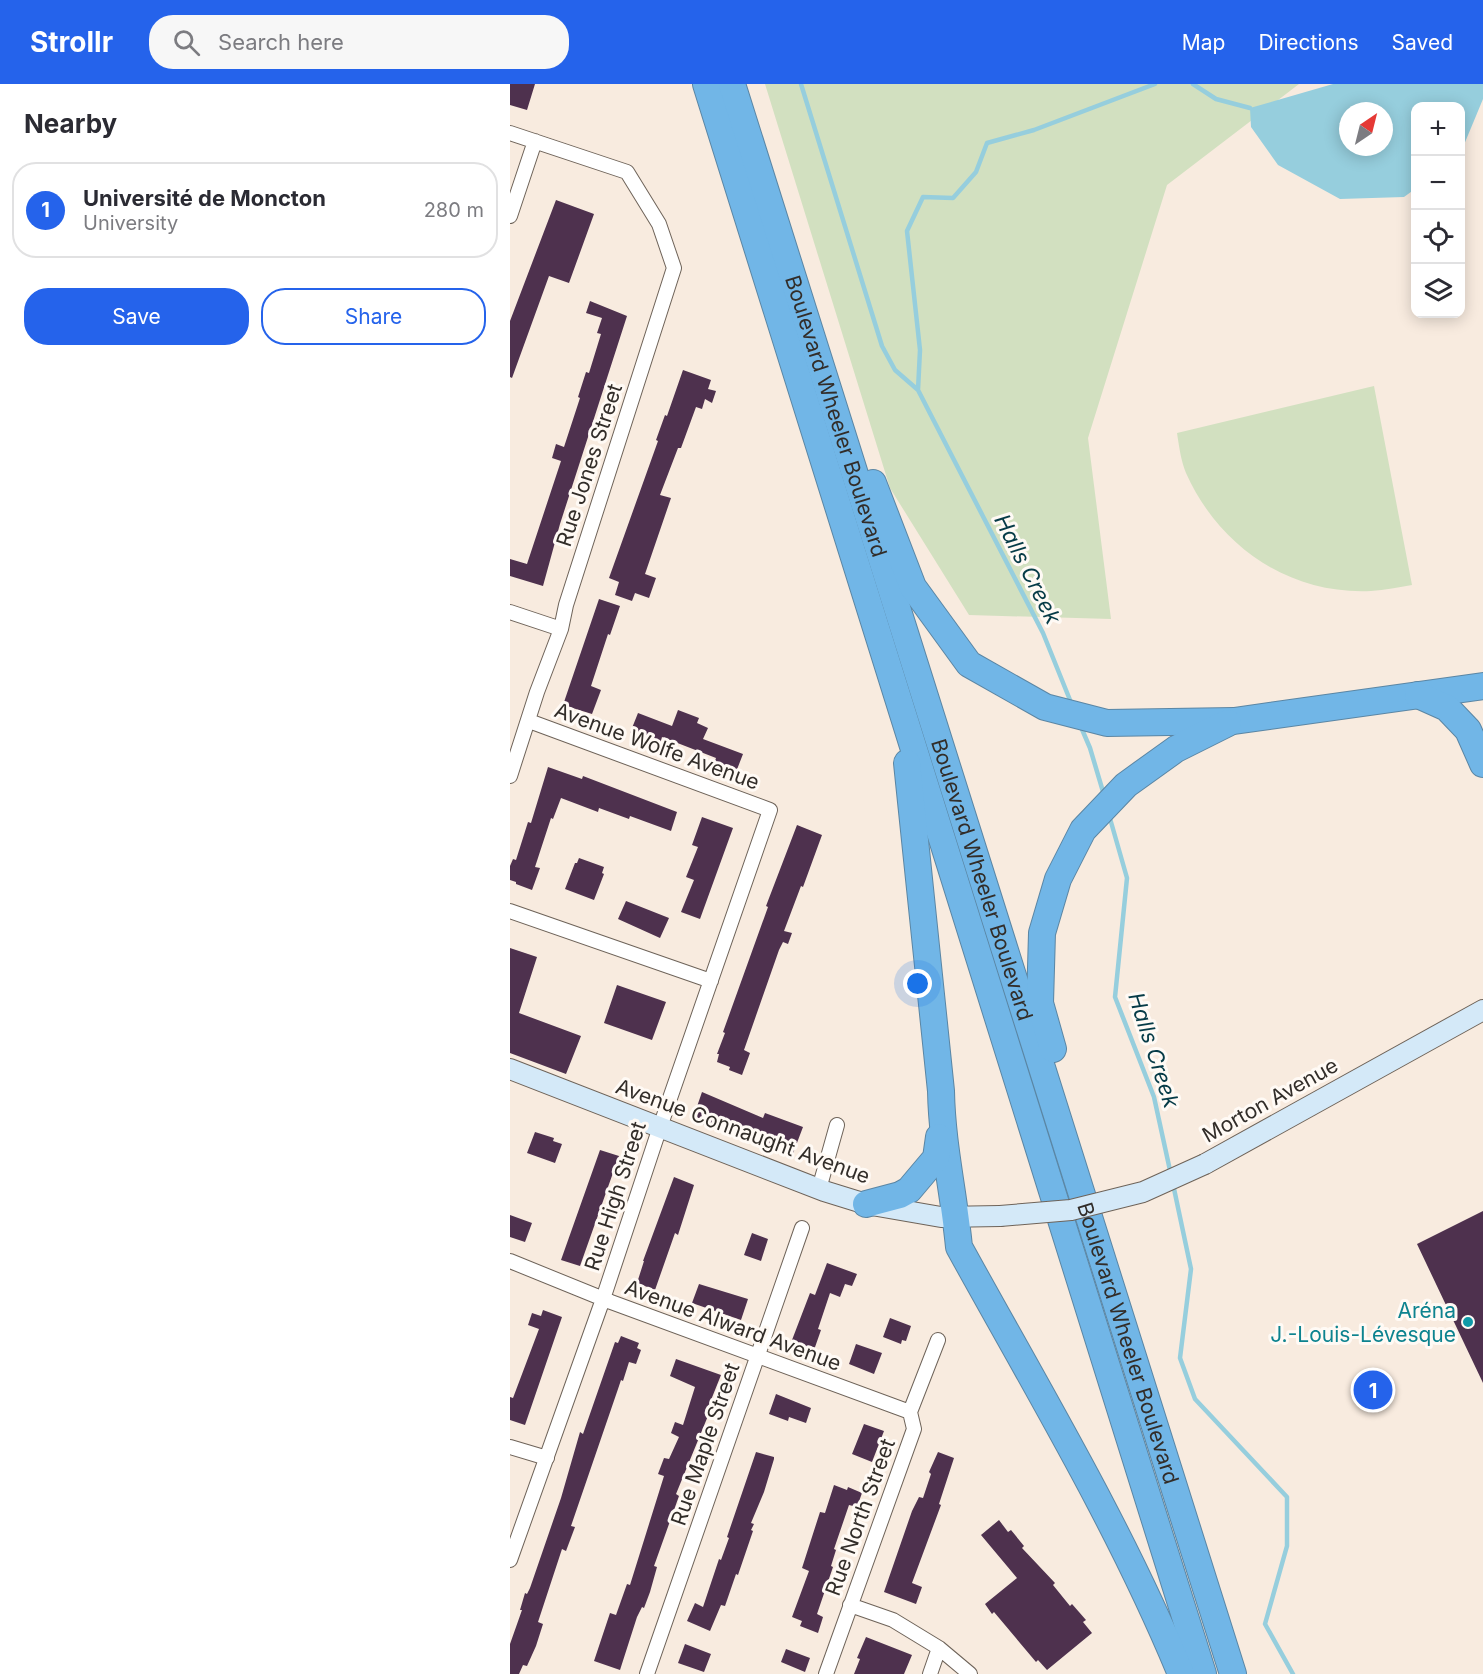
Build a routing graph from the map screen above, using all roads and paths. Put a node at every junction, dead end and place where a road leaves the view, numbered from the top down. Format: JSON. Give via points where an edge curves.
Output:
{"nodes":[{"id":1,"x":706,"y":84,"type":"edge"},
{"id":2,"x":732,"y":84,"type":"edge"},
{"id":3,"x":510,"y":133,"type":"edge"},
{"id":4,"x":535,"y":141,"type":"junction"},
{"id":5,"x":510,"y":216,"type":"edge"},
{"id":6,"x":789,"y":271,"type":"junction"},
{"id":7,"x":783,"y":326,"type":"junction"},
{"id":8,"x":510,"y":612,"type":"edge"},
{"id":9,"x":561,"y":629,"type":"junction"},
{"id":10,"x":1483,"y":686,"type":"edge"},
{"id":11,"x":1418,"y":695,"type":"junction"},
{"id":12,"x":529,"y":721,"type":"junction"},
{"id":13,"x":1233,"y":721,"type":"junction"},
{"id":14,"x":1483,"y":764,"type":"edge"},
{"id":15,"x":510,"y":776,"type":"edge"},
{"id":16,"x":770,"y":810,"type":"joint"},
{"id":17,"x":510,"y":911,"type":"edge"},
{"id":18,"x":711,"y":981,"type":"junction"},
{"id":19,"x":1482,"y":1010,"type":"edge"},
{"id":20,"x":510,"y":1069,"type":"edge"},
{"id":21,"x":941,"y":1118,"type":"junction"},
{"id":22,"x":837,"y":1125,"type":"dead end"},
{"id":23,"x":660,"y":1126,"type":"junction"},
{"id":24,"x":819,"y":1189,"type":"junction"},
{"id":25,"x":866,"y":1204,"type":"junction"},
{"id":26,"x":1071,"y":1209,"type":"joint"},
{"id":27,"x":956,"y":1218,"type":"junction"},
{"id":28,"x":802,"y":1228,"type":"dead end"},
{"id":29,"x":510,"y":1261,"type":"edge"},
{"id":30,"x":603,"y":1299,"type":"junction"},
{"id":31,"x":938,"y":1340,"type":"dead end"},
{"id":32,"x":758,"y":1358,"type":"junction"},
{"id":33,"x":1137,"y":1371,"type":"junction"},
{"id":34,"x":910,"y":1412,"type":"junction"},
{"id":35,"x":510,"y":1447,"type":"edge"},
{"id":36,"x":547,"y":1458,"type":"junction"},
{"id":37,"x":510,"y":1560,"type":"edge"},
{"id":38,"x":850,"y":1605,"type":"junction"},
{"id":39,"x":939,"y":1648,"type":"junction"},
{"id":40,"x":647,"y":1674,"type":"edge"},
{"id":41,"x":826,"y":1674,"type":"edge"},
{"id":42,"x":930,"y":1674,"type":"edge"},
{"id":43,"x":970,"y":1674,"type":"edge"},
{"id":44,"x":1181,"y":1674,"type":"edge"},
{"id":45,"x":1203,"y":1674,"type":"edge"},
{"id":46,"x":1233,"y":1674,"type":"edge"}],
"edges":[{"from":1,"to":7,"type":"highway","name":"Boulevard Wheeler Boulevard"},
{"from":2,"to":6,"type":"highway","name":"Boulevard Wheeler Boulevard"},
{"from":3,"to":4,"type":"street"},
{"from":4,"to":5,"type":"street"},
{"from":4,"to":9,"type":"street","name":"Rue Jones Street","via":[[627,172],[659,224],[674,268]]},
{"from":6,"to":13,"type":"highway","via":[[913,587],[969,664],[1045,707],[1107,723]]},
{"from":6,"to":33,"type":"highway","name":"Boulevard Wheeler Boulevard"},
{"from":7,"to":21,"type":"highway","via":[[792,387],[907,764]]},
{"from":7,"to":45,"type":"highway","name":"Boulevard Wheeler Boulevard"},
{"from":8,"to":9,"type":"street"},
{"from":9,"to":12,"type":"street","name":"Rue Jones Street"},
{"from":10,"to":11,"type":"highway"},
{"from":11,"to":13,"type":"highway"},
{"from":11,"to":14,"type":"highway","via":[[1447,708],[1468,730]]},
{"from":12,"to":15,"type":"street","name":"Rue Jones Street"},
{"from":12,"to":16,"type":"street","name":"Avenue Wolfe Avenue"},
{"from":13,"to":33,"type":"highway","via":[[1176,749],[1126,785],[1083,830],[1058,879],[1042,933],[1040,1004],[1119,1274]]},
{"from":16,"to":18,"type":"street","name":"Rue High Street"},
{"from":17,"to":18,"type":"street"},
{"from":18,"to":23,"type":"street","name":"Rue High Street"},
{"from":19,"to":26,"type":"street","name":"Morton Avenue","bridge":true,"via":[[1205,1164],[1143,1192]]},
{"from":20,"to":23,"type":"street","name":"Avenue Connaught Avenue"},
{"from":21,"to":25,"type":"highway","via":[[936,1158],[909,1190]]},
{"from":21,"to":27,"type":"highway"},
{"from":22,"to":24,"type":"street"},
{"from":23,"to":24,"type":"street","name":"Avenue Connaught Avenue"},
{"from":23,"to":30,"type":"street","name":"Rue High Street"},
{"from":24,"to":25,"type":"street","name":"Avenue Connaught Avenue"},
{"from":25,"to":27,"type":"street","name":"Avenue Connaught Avenue"},
{"from":26,"to":27,"type":"street","name":"Avenue Connaught Avenue","bridge":true},
{"from":27,"to":44,"type":"highway","via":[[959,1247],[1100,1503]]},
{"from":28,"to":32,"type":"street","name":"Rue Maple Street"},
{"from":29,"to":30,"type":"street","name":"Avenue Alward Avenue"},
{"from":30,"to":32,"type":"street","name":"Avenue Alward Avenue"},
{"from":30,"to":36,"type":"street","name":"Rue High Street"},
{"from":31,"to":34,"type":"street","name":"Rue North Street"},
{"from":32,"to":34,"type":"street","name":"Avenue Alward Avenue"},
{"from":32,"to":40,"type":"street","name":"Rue Maple Street"},
{"from":33,"to":46,"type":"highway","name":"Boulevard Wheeler Boulevard"},
{"from":34,"to":38,"type":"street","name":"Rue North Street","via":[[914,1429]]},
{"from":35,"to":36,"type":"street"},
{"from":36,"to":37,"type":"street","name":"Rue High Street"},
{"from":38,"to":39,"type":"street","via":[[893,1620]]},
{"from":38,"to":41,"type":"street","name":"Rue North Street"},
{"from":39,"to":42,"type":"street"},
{"from":39,"to":43,"type":"street"}]}
